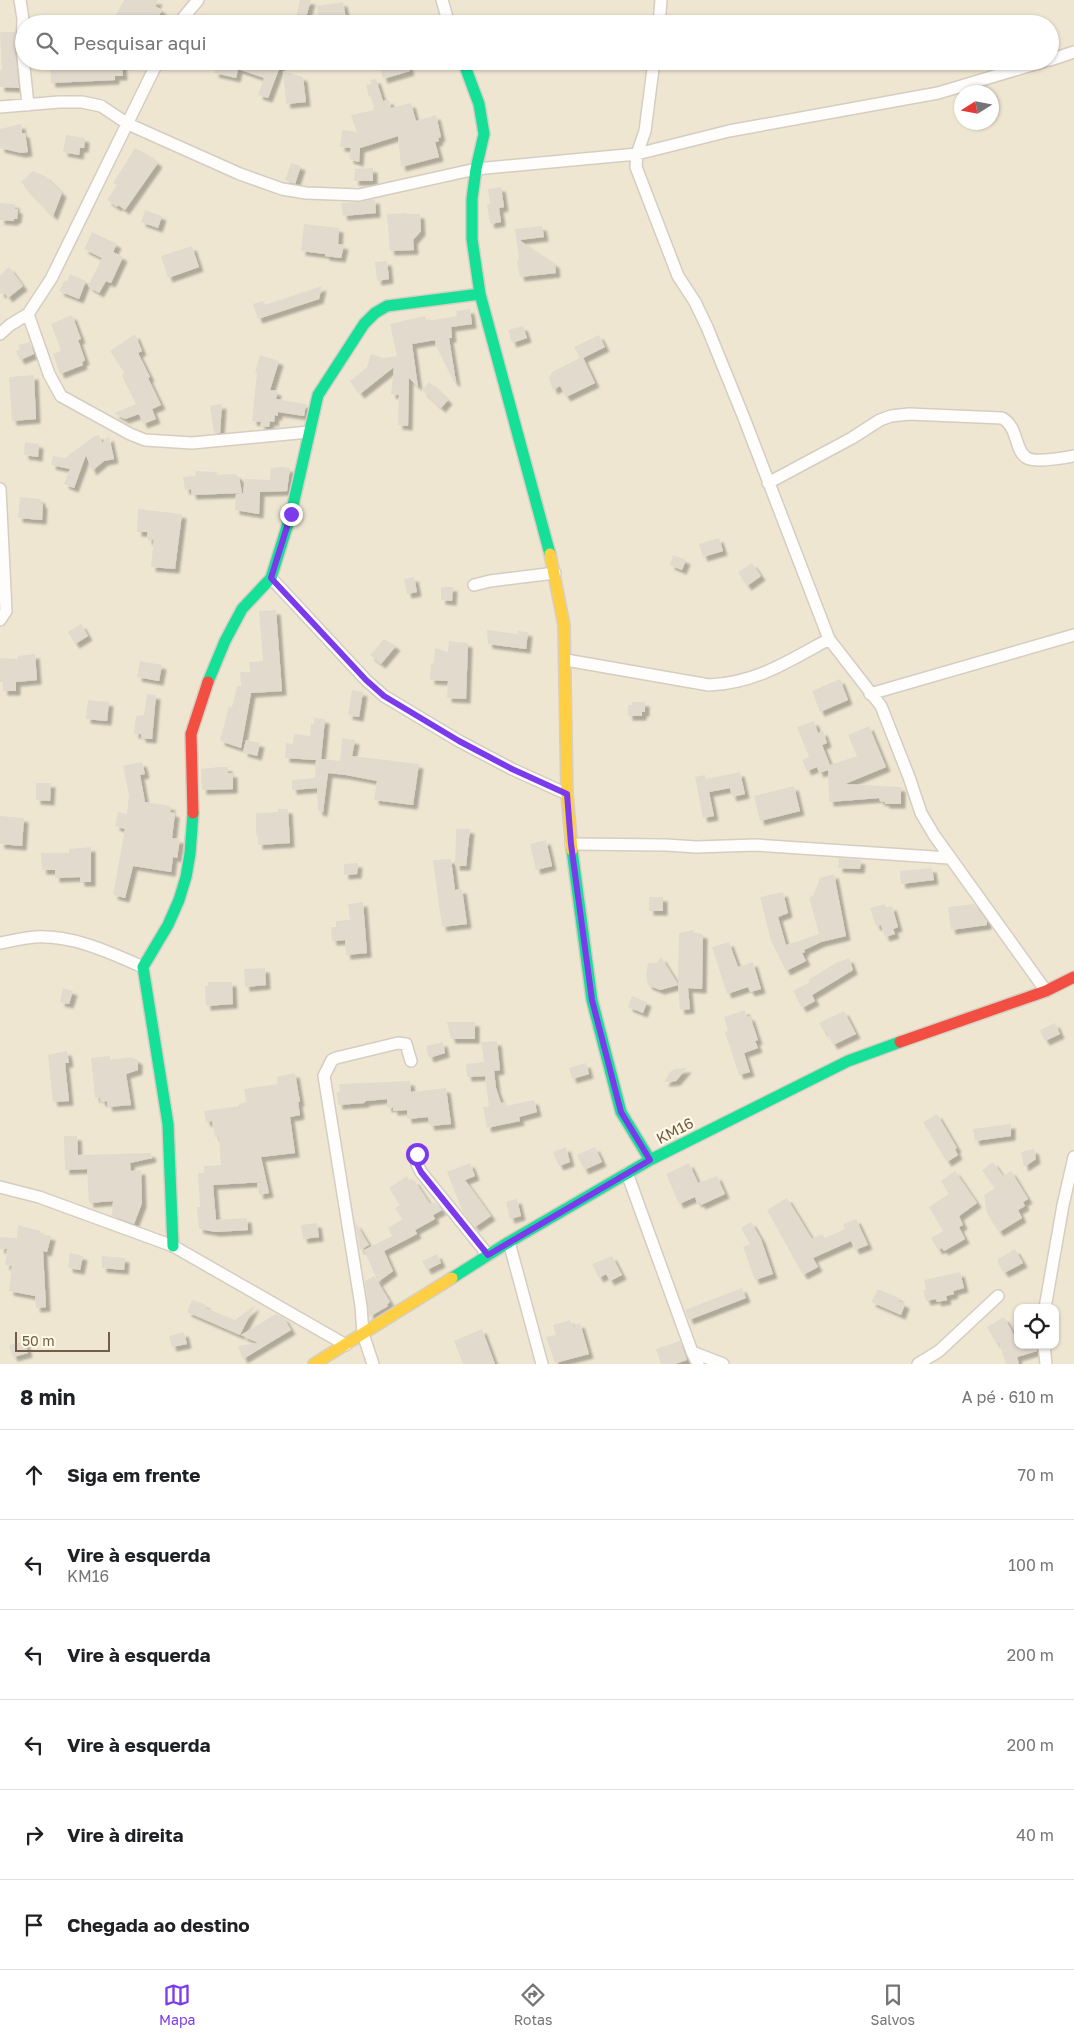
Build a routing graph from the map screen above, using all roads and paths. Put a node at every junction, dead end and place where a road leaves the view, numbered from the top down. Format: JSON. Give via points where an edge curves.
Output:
{"nodes":[{"id":1,"x":20,"y":0,"type":"edge"},
{"id":2,"x":198,"y":0,"type":"edge"},
{"id":3,"x":442,"y":0,"type":"edge"},
{"id":4,"x":661,"y":0,"type":"edge"},
{"id":5,"x":22,"y":15,"type":"edge"},
{"id":6,"x":186,"y":15,"type":"edge"},
{"id":7,"x":446,"y":15,"type":"edge"},
{"id":8,"x":660,"y":15,"type":"edge"},
{"id":9,"x":1074,"y":52,"type":"edge"},
{"id":10,"x":1059,"y":57,"type":"edge"},
{"id":11,"x":24,"y":70,"type":"edge"},
{"id":12,"x":154,"y":70,"type":"edge"},
{"id":13,"x":466,"y":70,"type":"edge"},
{"id":14,"x":653,"y":70,"type":"edge"},
{"id":15,"x":1015,"y":70,"type":"edge"},
{"id":16,"x":28,"y":105,"type":"junction"},
{"id":17,"x":0,"y":107,"type":"edge"},
{"id":18,"x":128,"y":124,"type":"junction"},
{"id":19,"x":638,"y":154,"type":"junction"},
{"id":20,"x":476,"y":169,"type":"junction"},
{"id":21,"x":480,"y":294,"type":"junction"},
{"id":22,"x":28,"y":314,"type":"junction"},
{"id":23,"x":0,"y":334,"type":"edge"},
{"id":24,"x":309,"y":432,"type":"junction"},
{"id":25,"x":1074,"y":456,"type":"edge"},
{"id":26,"x":768,"y":483,"type":"junction"},
{"id":27,"x":0,"y":489,"type":"edge"},
{"id":28,"x":555,"y":573,"type":"junction"},
{"id":29,"x":271,"y":578,"type":"junction"},
{"id":30,"x":474,"y":585,"type":"dead end"},
{"id":31,"x":0,"y":620,"type":"edge"},
{"id":32,"x":1074,"y":635,"type":"edge"},
{"id":33,"x":829,"y":639,"type":"junction"},
{"id":34,"x":566,"y":660,"type":"junction"},
{"id":35,"x":870,"y":694,"type":"junction"},
{"id":36,"x":567,"y":794,"type":"junction"},
{"id":37,"x":571,"y":844,"type":"junction"},
{"id":38,"x":949,"y":858,"type":"junction"},
{"id":39,"x":0,"y":944,"type":"edge"},
{"id":40,"x":143,"y":967,"type":"junction"},
{"id":41,"x":1074,"y":977,"type":"edge"},
{"id":42,"x":1046,"y":991,"type":"junction"},
{"id":43,"x":411,"y":1061,"type":"dead end"},
{"id":44,"x":417,"y":1154,"type":"dead end"},
{"id":45,"x":1074,"y":1157,"type":"edge"},
{"id":46,"x":650,"y":1160,"type":"junction"},
{"id":47,"x":627,"y":1173,"type":"junction"},
{"id":48,"x":0,"y":1186,"type":"edge"},
{"id":49,"x":509,"y":1242,"type":"junction"},
{"id":50,"x":173,"y":1246,"type":"junction"},
{"id":51,"x":488,"y":1255,"type":"junction"},
{"id":52,"x":998,"y":1296,"type":"dead end"},
{"id":53,"x":1046,"y":1304,"type":"edge"},
{"id":54,"x":363,"y":1334,"type":"junction"},
{"id":55,"x":346,"y":1345,"type":"junction"},
{"id":56,"x":1044,"y":1349,"type":"edge"},
{"id":57,"x":692,"y":1352,"type":"junction"},
{"id":58,"x":314,"y":1364,"type":"edge"},
{"id":59,"x":373,"y":1364,"type":"edge"},
{"id":60,"x":542,"y":1364,"type":"edge"},
{"id":61,"x":698,"y":1364,"type":"edge"},
{"id":62,"x":723,"y":1364,"type":"edge"},
{"id":63,"x":918,"y":1364,"type":"edge"},
{"id":64,"x":1046,"y":1364,"type":"edge"}],
"edges":[{"from":1,"to":5,"type":"street"},
{"from":2,"to":6,"type":"street"},
{"from":3,"to":7,"type":"street"},
{"from":4,"to":8,"type":"street"},
{"from":9,"to":10,"type":"street"},
{"from":11,"to":16,"type":"street"},
{"from":12,"to":18,"type":"street"},
{"from":13,"to":20,"type":"street","via":[[479,104],[484,134]]},
{"from":14,"to":19,"type":"street","via":[[645,131]]},
{"from":15,"to":19,"type":"street","via":[[938,93],[729,131]]},
{"from":16,"to":17,"type":"street"},
{"from":16,"to":18,"type":"street","via":[[82,102],[101,106]]},
{"from":18,"to":20,"type":"street","via":[[240,174],[282,189],[360,195]]},
{"from":18,"to":22,"type":"street","via":[[50,279]]},
{"from":19,"to":20,"type":"street"},
{"from":19,"to":26,"type":"street","via":[[636,167],[643,188],[678,276],[707,326]]},
{"from":20,"to":21,"type":"street","via":[[472,239]]},
{"from":21,"to":24,"type":"street","via":[[387,306],[375,313],[364,324],[318,395]]},
{"from":21,"to":28,"type":"street"},
{"from":22,"to":23,"type":"street"},
{"from":22,"to":24,"type":"street","via":[[48,374],[60,396],[130,434],[145,440],[192,443]]},
{"from":24,"to":29,"type":"street","via":[[291,514]]},
{"from":25,"to":26,"type":"street","via":[[1027,458],[1022,454],[1012,426],[1002,418],[909,414],[880,420]]},
{"from":26,"to":33,"type":"street"},
{"from":27,"to":31,"type":"street","via":[[6,611]]},
{"from":28,"to":30,"type":"street"},
{"from":28,"to":34,"type":"street"},
{"from":29,"to":36,"type":"street","via":[[384,696],[459,741]]},
{"from":29,"to":40,"type":"street","via":[[242,610],[210,675],[197,713],[191,734],[193,810],[186,877],[168,925]]},
{"from":32,"to":35,"type":"street"},
{"from":33,"to":34,"type":"street","via":[[768,672],[725,684],[709,685]]},
{"from":33,"to":35,"type":"street"},
{"from":34,"to":36,"type":"street"},
{"from":35,"to":38,"type":"street","via":[[881,706],[887,720],[921,813]]},
{"from":36,"to":37,"type":"street"},
{"from":37,"to":38,"type":"street","via":[[756,845]]},
{"from":37,"to":46,"type":"street","via":[[598,1025],[621,1112]]},
{"from":38,"to":42,"type":"street"},
{"from":39,"to":40,"type":"street","via":[[34,937],[60,939],[99,948]]},
{"from":40,"to":50,"type":"street","via":[[168,1124]]},
{"from":41,"to":42,"type":"street","name":"KM16"},
{"from":42,"to":46,"type":"street","name":"KM16","via":[[848,1061]]},
{"from":43,"to":54,"type":"street","via":[[406,1044],[398,1043],[336,1058],[324,1076]]},
{"from":44,"to":51,"type":"street","via":[[421,1172]]},
{"from":45,"to":53,"type":"street"},
{"from":46,"to":47,"type":"street","name":"KM16"},
{"from":47,"to":49,"type":"street","name":"KM16"},
{"from":47,"to":57,"type":"street"},
{"from":48,"to":50,"type":"street"},
{"from":49,"to":51,"type":"street","name":"KM16"},
{"from":49,"to":60,"type":"street"},
{"from":50,"to":55,"type":"street"},
{"from":51,"to":54,"type":"street","name":"KM16"},
{"from":52,"to":63,"type":"street","via":[[939,1351]]},
{"from":54,"to":55,"type":"street","name":"KM16"},
{"from":54,"to":59,"type":"street"},
{"from":55,"to":58,"type":"street","name":"KM16"},
{"from":56,"to":64,"type":"street"},
{"from":57,"to":61,"type":"street"},
{"from":57,"to":62,"type":"street"}]}
